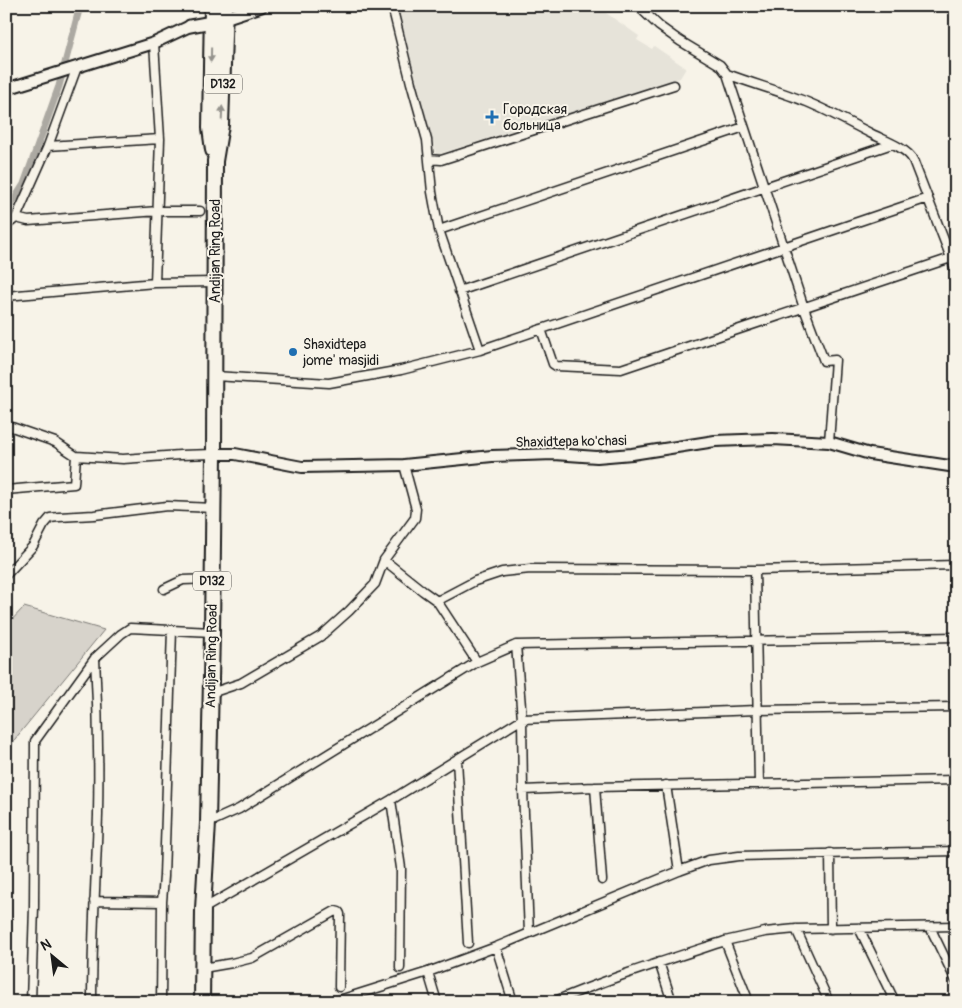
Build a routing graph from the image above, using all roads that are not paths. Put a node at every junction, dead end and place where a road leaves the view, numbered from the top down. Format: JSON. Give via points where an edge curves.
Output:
{"nodes":[{"id":1,"x":261,"y":6,"type":"edge"},
{"id":2,"x":392,"y":6,"type":"edge"},
{"id":3,"x":638,"y":6,"type":"edge"},
{"id":4,"x":217,"y":11,"type":"edge"},
{"id":5,"x":190,"y":26,"type":"joint"},
{"id":6,"x":154,"y":43,"type":"junction"},
{"id":7,"x":74,"y":68,"type":"junction"},
{"id":8,"x":727,"y":74,"type":"junction"},
{"id":9,"x":674,"y":85,"type":"dead end"},
{"id":10,"x":6,"y":89,"type":"edge"},
{"id":11,"x":744,"y":127,"type":"junction"},
{"id":12,"x":160,"y":139,"type":"junction"},
{"id":13,"x":892,"y":144,"type":"junction"},
{"id":14,"x":48,"y":146,"type":"junction"},
{"id":15,"x":429,"y":159,"type":"junction"},
{"id":16,"x":764,"y":187,"type":"junction"},
{"id":17,"x":928,"y":198,"type":"junction"},
{"id":18,"x":158,"y":211,"type":"junction"},
{"id":19,"x":200,"y":211,"type":"dead end"},
{"id":20,"x":16,"y":218,"type":"junction"},
{"id":21,"x":6,"y":226,"type":"edge"},
{"id":22,"x":439,"y":230,"type":"junction"},
{"id":23,"x":784,"y":247,"type":"junction"},
{"id":24,"x":951,"y":258,"type":"junction"},
{"id":25,"x":956,"y":272,"type":"edge"},
{"id":26,"x":214,"y":282,"type":"junction"},
{"id":27,"x":155,"y":283,"type":"junction"},
{"id":28,"x":459,"y":291,"type":"junction"},
{"id":29,"x":6,"y":296,"type":"edge"},
{"id":30,"x":804,"y":308,"type":"junction"},
{"id":31,"x":540,"y":329,"type":"junction"},
{"id":32,"x":480,"y":350,"type":"junction"},
{"id":33,"x":215,"y":376,"type":"junction"},
{"id":34,"x":6,"y":425,"type":"edge"},
{"id":35,"x":829,"y":442,"type":"junction"},
{"id":36,"x":214,"y":454,"type":"junction"},
{"id":37,"x":76,"y":456,"type":"junction"},
{"id":38,"x":404,"y":464,"type":"junction"},
{"id":39,"x":956,"y":467,"type":"edge"},
{"id":40,"x":6,"y":490,"type":"edge"},
{"id":41,"x":214,"y":508,"type":"junction"},
{"id":42,"x":384,"y":560,"type":"junction"},
{"id":43,"x":956,"y":565,"type":"edge"},
{"id":44,"x":755,"y":570,"type":"junction"},
{"id":45,"x":6,"y":575,"type":"edge"},
{"id":46,"x":212,"y":579,"type":"junction"},
{"id":47,"x":164,"y":590,"type":"dead end"},
{"id":48,"x":437,"y":601,"type":"junction"},
{"id":49,"x":172,"y":630,"type":"junction"},
{"id":50,"x":212,"y":632,"type":"junction"},
{"id":51,"x":956,"y":637,"type":"edge"},
{"id":52,"x":756,"y":640,"type":"junction"},
{"id":53,"x":516,"y":645,"type":"junction"},
{"id":54,"x":95,"y":658,"type":"junction"},
{"id":55,"x":477,"y":662,"type":"junction"},
{"id":56,"x":211,"y":693,"type":"junction"},
{"id":57,"x":956,"y":707,"type":"edge"},
{"id":58,"x":757,"y":710,"type":"junction"},
{"id":59,"x":522,"y":720,"type":"junction"},
{"id":60,"x":457,"y":760,"type":"junction"},
{"id":61,"x":956,"y":780,"type":"edge"},
{"id":62,"x":759,"y":784,"type":"junction"},
{"id":63,"x":666,"y":785,"type":"junction"},
{"id":64,"x":595,"y":786,"type":"junction"},
{"id":65,"x":523,"y":790,"type":"junction"},
{"id":66,"x":391,"y":800,"type":"junction"},
{"id":67,"x":208,"y":823,"type":"junction"},
{"id":68,"x":956,"y":851,"type":"edge"},
{"id":69,"x":830,"y":853,"type":"junction"},
{"id":70,"x":679,"y":871,"type":"junction"},
{"id":71,"x":602,"y":880,"type":"dead end"},
{"id":72,"x":94,"y":901,"type":"junction"},
{"id":73,"x":162,"y":902,"type":"junction"},
{"id":74,"x":203,"y":910,"type":"junction"},
{"id":75,"x":956,"y":926,"type":"edge"},
{"id":76,"x":930,"y":927,"type":"junction"},
{"id":77,"x":859,"y":928,"type":"junction"},
{"id":78,"x":796,"y":929,"type":"junction"},
{"id":79,"x":831,"y":929,"type":"junction"},
{"id":80,"x":529,"y":933,"type":"junction"},
{"id":81,"x":725,"y":941,"type":"junction"},
{"id":82,"x":468,"y":943,"type":"dead end"},
{"id":83,"x":496,"y":947,"type":"junction"},
{"id":84,"x":659,"y":962,"type":"junction"},
{"id":85,"x":202,"y":968,"type":"junction"},
{"id":86,"x":400,"y":968,"type":"dead end"},
{"id":87,"x":428,"y":972,"type":"junction"},
{"id":88,"x":956,"y":981,"type":"edge"},
{"id":89,"x":339,"y":987,"type":"dead end"},
{"id":90,"x":361,"y":998,"type":"edge"},
{"id":91,"x":31,"y":1002,"type":"edge"},
{"id":92,"x":92,"y":1002,"type":"edge"},
{"id":93,"x":161,"y":1002,"type":"edge"},
{"id":94,"x":202,"y":1002,"type":"edge"},
{"id":95,"x":334,"y":1002,"type":"edge"},
{"id":96,"x":437,"y":1002,"type":"edge"},
{"id":97,"x":513,"y":1002,"type":"edge"},
{"id":98,"x":553,"y":1002,"type":"edge"},
{"id":99,"x":672,"y":1002,"type":"edge"},
{"id":100,"x":749,"y":1002,"type":"edge"},
{"id":101,"x":829,"y":1002,"type":"edge"},
{"id":102,"x":896,"y":1002,"type":"edge"}],
"edges":[{"from":1,"to":4,"type":"main road"},
{"from":2,"to":15,"type":"street"},
{"from":3,"to":8,"type":"street","via":[[659,26],[720,65]]},
{"from":4,"to":5,"type":"main road"},
{"from":4,"to":26,"type":"highway","name":"Andijan Ring Road","number":"D132","via":[[221,125],[215,161]]},
{"from":5,"to":6,"type":"street"},
{"from":6,"to":7,"type":"street"},
{"from":6,"to":12,"type":"street"},
{"from":7,"to":10,"type":"street"},
{"from":7,"to":14,"type":"street"},
{"from":8,"to":11,"type":"street"},
{"from":8,"to":13,"type":"street","via":[[808,102]]},
{"from":9,"to":15,"type":"street","via":[[441,160]]},
{"from":11,"to":16,"type":"street"},
{"from":11,"to":22,"type":"street"},
{"from":12,"to":14,"type":"street"},
{"from":12,"to":18,"type":"street"},
{"from":13,"to":16,"type":"street"},
{"from":13,"to":17,"type":"street","via":[[911,156]]},
{"from":14,"to":20,"type":"street"},
{"from":15,"to":22,"type":"street"},
{"from":16,"to":23,"type":"street"},
{"from":16,"to":28,"type":"street"},
{"from":17,"to":23,"type":"street"},
{"from":17,"to":24,"type":"street"},
{"from":18,"to":19,"type":"street"},
{"from":18,"to":20,"type":"street","via":[[28,221]]},
{"from":18,"to":27,"type":"street"},
{"from":20,"to":21,"type":"street"},
{"from":22,"to":28,"type":"street"},
{"from":23,"to":30,"type":"street"},
{"from":23,"to":31,"type":"street"},
{"from":24,"to":25,"type":"street"},
{"from":24,"to":30,"type":"street"},
{"from":26,"to":27,"type":"street"},
{"from":26,"to":33,"type":"highway","name":"Andijan Ring Road","number":"D132"},
{"from":27,"to":29,"type":"street"},
{"from":28,"to":32,"type":"street"},
{"from":30,"to":31,"type":"street","via":[[621,370],[556,366]]},
{"from":30,"to":35,"type":"street","via":[[824,361],[835,360]]},
{"from":31,"to":32,"type":"street"},
{"from":32,"to":33,"type":"street","via":[[401,370],[329,383]]},
{"from":33,"to":36,"type":"highway","name":"Andijan Ring Road","number":"D132"},
{"from":34,"to":37,"type":"street","via":[[55,442]]},
{"from":35,"to":38,"type":"street","name":"Shaxidtepa ko'chasi","via":[[773,439],[715,441],[597,457],[554,454],[492,456]]},
{"from":35,"to":39,"type":"street","name":"Shaxidtepa ko'chasi","via":[[870,454]]},
{"from":36,"to":37,"type":"street","via":[[123,459]]},
{"from":36,"to":38,"type":"street","name":"Shaxidtepa ko'chasi","via":[[235,454],[302,467]]},
{"from":36,"to":41,"type":"highway","name":"Andijan Ring Road","number":"D132"},
{"from":37,"to":40,"type":"street","via":[[74,484]]},
{"from":38,"to":42,"type":"street","via":[[416,509],[415,518]]},
{"from":41,"to":45,"type":"street","via":[[167,506],[50,518],[33,546]]},
{"from":41,"to":46,"type":"highway","name":"Andijan Ring Road","number":"D132"},
{"from":42,"to":48,"type":"street"},
{"from":42,"to":56,"type":"street","via":[[375,584],[321,636],[241,683]]},
{"from":43,"to":44,"type":"street"},
{"from":44,"to":48,"type":"street","via":[[530,569],[502,572],[475,581]]},
{"from":44,"to":52,"type":"street"},
{"from":46,"to":47,"type":"street","via":[[183,580]]},
{"from":46,"to":50,"type":"highway","name":"Andijan Ring Road","number":"D132"},
{"from":48,"to":55,"type":"street"},
{"from":49,"to":50,"type":"street"},
{"from":49,"to":54,"type":"street","via":[[130,628]]},
{"from":49,"to":73,"type":"street"},
{"from":50,"to":56,"type":"highway","name":"Andijan Ring Road","number":"D132"},
{"from":51,"to":52,"type":"street"},
{"from":52,"to":53,"type":"street"},
{"from":52,"to":58,"type":"street"},
{"from":53,"to":55,"type":"street"},
{"from":53,"to":59,"type":"street"},
{"from":54,"to":72,"type":"street","via":[[98,794]]},
{"from":54,"to":91,"type":"street","via":[[35,741]]},
{"from":55,"to":67,"type":"street","via":[[239,809]]},
{"from":56,"to":67,"type":"highway","name":"Andijan Ring Road","number":"D132"},
{"from":57,"to":58,"type":"street"},
{"from":58,"to":59,"type":"street"},
{"from":58,"to":62,"type":"street"},
{"from":59,"to":60,"type":"street"},
{"from":59,"to":65,"type":"street"},
{"from":60,"to":66,"type":"street"},
{"from":60,"to":82,"type":"street"},
{"from":61,"to":62,"type":"street"},
{"from":62,"to":63,"type":"street"},
{"from":63,"to":64,"type":"street"},
{"from":63,"to":70,"type":"street"},
{"from":64,"to":65,"type":"street"},
{"from":64,"to":71,"type":"street"},
{"from":65,"to":80,"type":"street"},
{"from":66,"to":74,"type":"street"},
{"from":66,"to":86,"type":"street","via":[[401,868]]},
{"from":67,"to":74,"type":"highway","name":"Andijan Ring Road","number":"D132"},
{"from":68,"to":69,"type":"street"},
{"from":69,"to":70,"type":"street","via":[[739,856],[709,860]]},
{"from":69,"to":79,"type":"street"},
{"from":70,"to":80,"type":"street"},
{"from":72,"to":73,"type":"street"},
{"from":72,"to":92,"type":"street"},
{"from":73,"to":93,"type":"street"},
{"from":74,"to":85,"type":"highway","name":"Andijan Ring Road","number":"D132"},
{"from":75,"to":76,"type":"street"},
{"from":76,"to":77,"type":"street"},
{"from":76,"to":88,"type":"street"},
{"from":77,"to":79,"type":"street"},
{"from":77,"to":102,"type":"street"},
{"from":78,"to":79,"type":"street"},
{"from":78,"to":81,"type":"street"},
{"from":78,"to":101,"type":"street"},
{"from":80,"to":83,"type":"street"},
{"from":81,"to":84,"type":"street"},
{"from":81,"to":100,"type":"street"},
{"from":83,"to":87,"type":"street"},
{"from":83,"to":97,"type":"street"},
{"from":84,"to":98,"type":"street"},
{"from":84,"to":99,"type":"street"},
{"from":85,"to":89,"type":"street","via":[[252,958],[335,911],[340,914]]},
{"from":85,"to":94,"type":"highway","name":"Andijan Ring Road","number":"D132"},
{"from":87,"to":90,"type":"street"},
{"from":87,"to":96,"type":"street"},
{"from":90,"to":95,"type":"street"}]}
